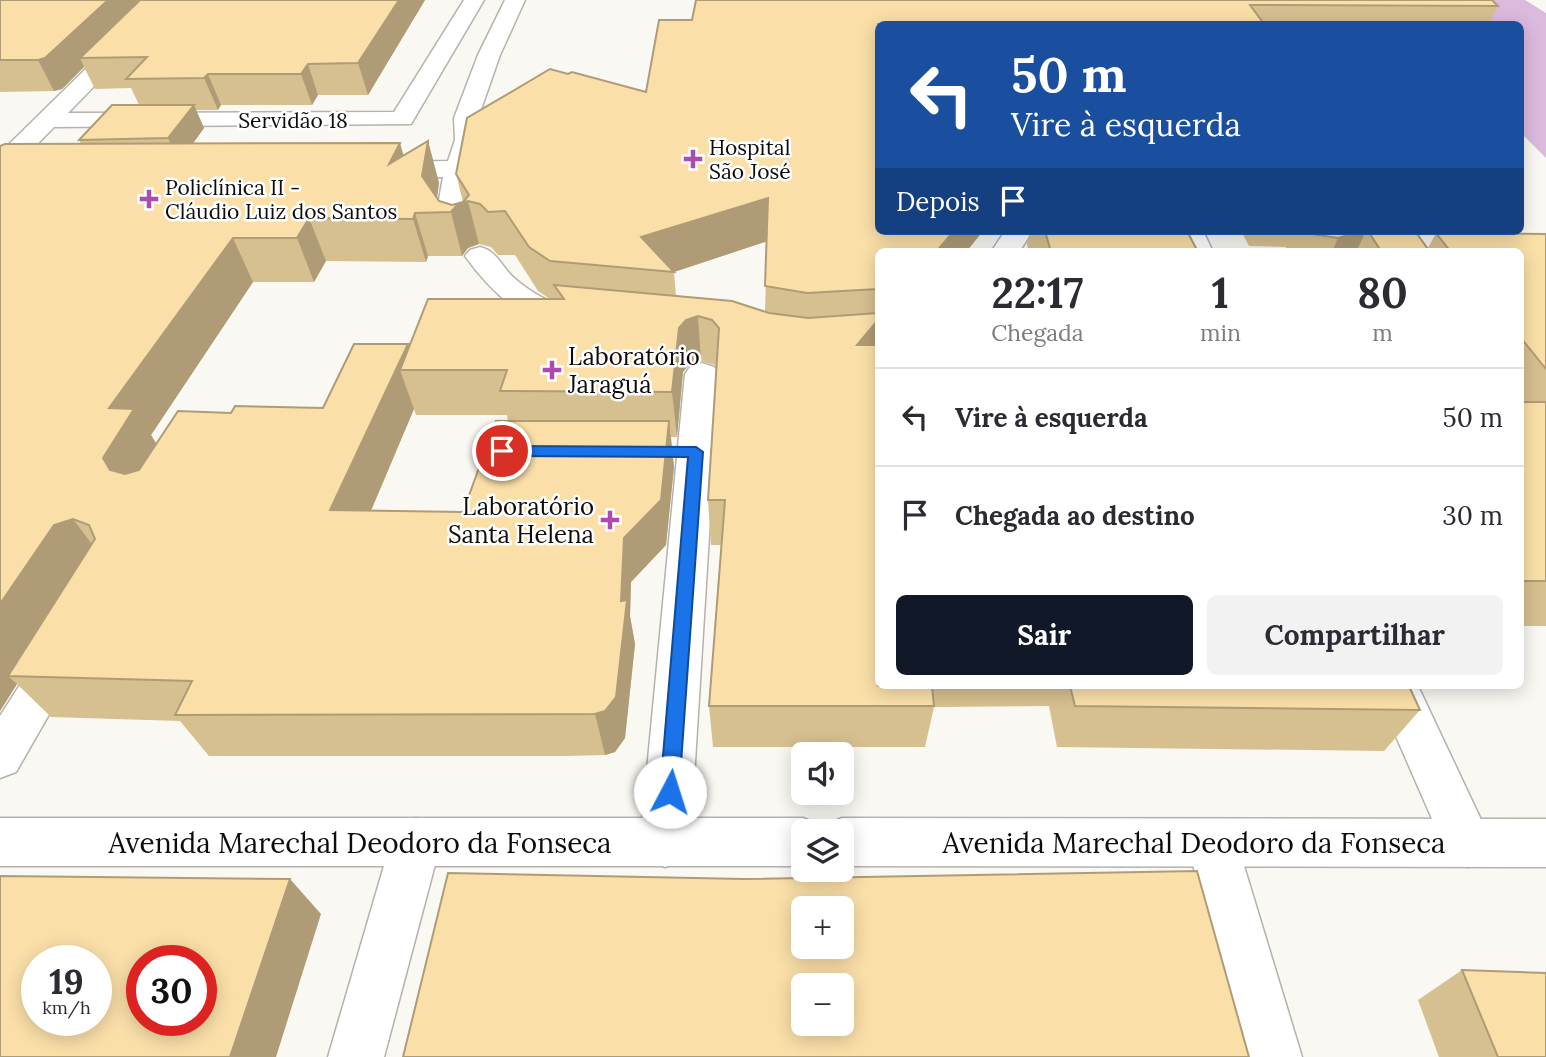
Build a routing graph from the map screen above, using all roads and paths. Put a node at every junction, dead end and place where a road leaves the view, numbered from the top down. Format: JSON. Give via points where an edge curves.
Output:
{"nodes":[{"id":1,"x":168,"y":0,"type":"edge"},
{"id":2,"x":474,"y":0,"type":"edge"},
{"id":3,"x":515,"y":0,"type":"edge"},
{"id":4,"x":46,"y":120,"type":"junction"},
{"id":5,"x":0,"y":168,"type":"edge"},
{"id":6,"x":458,"y":169,"type":"junction"},
{"id":7,"x":361,"y":171,"type":"edge"},
{"id":8,"x":28,"y":176,"type":"edge"},
{"id":9,"x":604,"y":323,"type":"edge"},
{"id":10,"x":702,"y":380,"type":"dead end"},
{"id":11,"x":78,"y":629,"type":"edge"},
{"id":12,"x":1397,"y":689,"type":"edge"},
{"id":13,"x":0,"y":757,"type":"edge"},
{"id":14,"x":0,"y":842,"type":"edge"},
{"id":15,"x":416,"y":842,"type":"junction"},
{"id":16,"x":665,"y":842,"type":"junction"},
{"id":17,"x":791,"y":842,"type":"edge"},
{"id":18,"x":854,"y":842,"type":"edge"},
{"id":19,"x":1212,"y":843,"type":"junction"},
{"id":20,"x":1467,"y":843,"type":"junction"},
{"id":21,"x":1546,"y":843,"type":"edge"},
{"id":22,"x":356,"y":1057,"type":"edge"},
{"id":23,"x":1274,"y":1057,"type":"edge"}],
"edges":[{"from":1,"to":4,"type":"street"},
{"from":2,"to":4,"type":"street","name":"Servidão 18","via":[[401,119]]},
{"from":3,"to":6,"type":"street","via":[[466,118],[468,141]]},
{"from":4,"to":5,"type":"street"},
{"from":5,"to":8,"type":"street"},
{"from":6,"to":7,"type":"street"},
{"from":6,"to":9,"type":"street","via":[[450,217],[502,283],[548,315]]},
{"from":10,"to":16,"type":"street","via":[[682,452]]},
{"from":11,"to":13,"type":"street"},
{"from":12,"to":20,"type":"street"},
{"from":14,"to":15,"type":"street","name":"Avenida Marechal Deodoro da Fonseca"},
{"from":15,"to":16,"type":"street","name":"Avenida Marechal Deodoro da Fonseca"},
{"from":15,"to":22,"type":"street"},
{"from":16,"to":17,"type":"street","name":"Avenida Marechal Deodoro da Fonseca"},
{"from":18,"to":19,"type":"street","name":"Avenida Marechal Deodoro da Fonseca"},
{"from":19,"to":20,"type":"street","name":"Avenida Marechal Deodoro da Fonseca"},
{"from":19,"to":23,"type":"street"},
{"from":20,"to":21,"type":"street","name":"Avenida Marechal Deodoro da Fonseca"}]}
